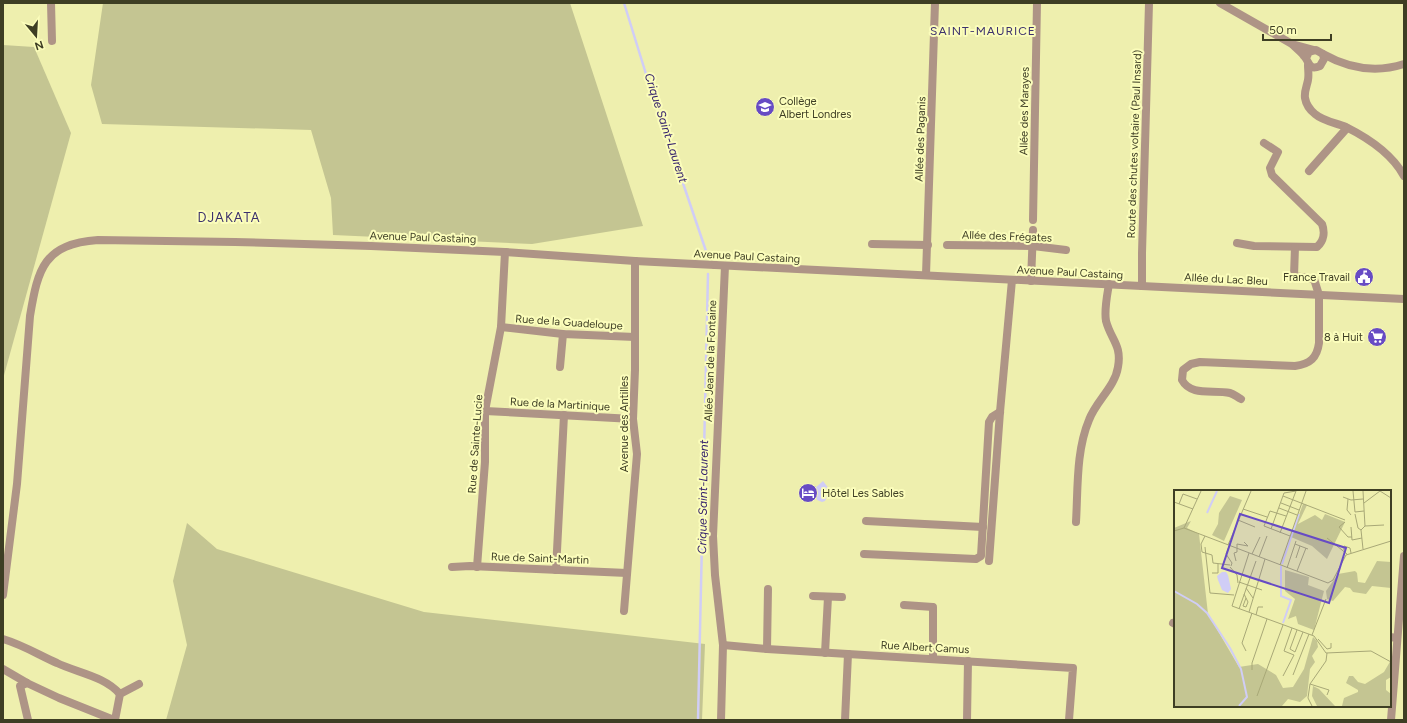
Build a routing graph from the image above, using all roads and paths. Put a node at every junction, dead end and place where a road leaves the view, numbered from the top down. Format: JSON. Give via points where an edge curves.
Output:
{"nodes":[{"id":1,"x":52,"y":3,"type":"edge"},
{"id":2,"x":935,"y":3,"type":"edge"},
{"id":3,"x":1037,"y":3,"type":"edge"},
{"id":4,"x":1149,"y":3,"type":"edge"},
{"id":5,"x":1220,"y":3,"type":"edge"},
{"id":6,"x":52,"y":41,"type":"dead end"},
{"id":7,"x":1292,"y":44,"type":"junction"},
{"id":8,"x":1314,"y":50,"type":"junction"},
{"id":9,"x":1323,"y":54,"type":"junction"},
{"id":10,"x":1307,"y":61,"type":"junction"},
{"id":11,"x":1338,"y":63,"type":"junction"},
{"id":12,"x":1404,"y":64,"type":"edge"},
{"id":13,"x":1319,"y":67,"type":"junction"},
{"id":14,"x":1308,"y":80,"type":"junction"},
{"id":15,"x":1347,"y":128,"type":"junction"},
{"id":16,"x":1264,"y":143,"type":"dead end"},
{"id":17,"x":1309,"y":172,"type":"dead end"},
{"id":18,"x":1404,"y":176,"type":"edge"},
{"id":19,"x":1033,"y":220,"type":"dead end"},
{"id":20,"x":1033,"y":230,"type":"dead end"},
{"id":21,"x":1237,"y":243,"type":"dead end"},
{"id":22,"x":872,"y":244,"type":"dead end"},
{"id":23,"x":928,"y":245,"type":"junction"},
{"id":24,"x":947,"y":245,"type":"dead end"},
{"id":25,"x":1033,"y":246,"type":"junction"},
{"id":26,"x":1294,"y":248,"type":"junction"},
{"id":27,"x":1066,"y":250,"type":"dead end"},
{"id":28,"x":505,"y":252,"type":"junction"},
{"id":29,"x":635,"y":261,"type":"junction"},
{"id":30,"x":725,"y":266,"type":"junction"},
{"id":31,"x":926,"y":275,"type":"junction"},
{"id":32,"x":1012,"y":280,"type":"junction"},
{"id":33,"x":1031,"y":281,"type":"junction"},
{"id":34,"x":1108,"y":284,"type":"junction"},
{"id":35,"x":1142,"y":286,"type":"junction"},
{"id":36,"x":1319,"y":295,"type":"junction"},
{"id":37,"x":1404,"y":299,"type":"edge"},
{"id":38,"x":501,"y":327,"type":"junction"},
{"id":39,"x":563,"y":334,"type":"junction"},
{"id":40,"x":636,"y":338,"type":"junction"},
{"id":41,"x":560,"y":367,"type":"dead end"},
{"id":42,"x":1241,"y":399,"type":"dead end"},
{"id":43,"x":486,"y":411,"type":"junction"},
{"id":44,"x":1000,"y":412,"type":"junction"},
{"id":45,"x":564,"y":415,"type":"junction"},
{"id":46,"x":633,"y":419,"type":"junction"},
{"id":47,"x":866,"y":520,"type":"dead end"},
{"id":48,"x":1076,"y":522,"type":"dead end"},
{"id":49,"x":983,"y":527,"type":"junction"},
{"id":50,"x":864,"y":554,"type":"dead end"},
{"id":51,"x":1404,"y":556,"type":"edge"},
{"id":52,"x":989,"y":561,"type":"dead end"},
{"id":53,"x":452,"y":567,"type":"dead end"},
{"id":54,"x":477,"y":567,"type":"junction"},
{"id":55,"x":556,"y":570,"type":"junction"},
{"id":56,"x":627,"y":573,"type":"junction"},
{"id":57,"x":768,"y":589,"type":"dead end"},
{"id":58,"x":3,"y":595,"type":"edge"},
{"id":59,"x":813,"y":596,"type":"dead end"},
{"id":60,"x":828,"y":597,"type":"junction"},
{"id":61,"x":842,"y":598,"type":"dead end"},
{"id":62,"x":904,"y":605,"type":"dead end"},
{"id":63,"x":624,"y":611,"type":"dead end"},
{"id":64,"x":1394,"y":637,"type":"edge"},
{"id":65,"x":3,"y":639,"type":"edge"},
{"id":66,"x":723,"y":645,"type":"junction"},
{"id":67,"x":767,"y":649,"type":"junction"},
{"id":68,"x":825,"y":653,"type":"junction"},
{"id":69,"x":848,"y":654,"type":"junction"},
{"id":70,"x":933,"y":659,"type":"junction"},
{"id":71,"x":968,"y":661,"type":"junction"},
{"id":72,"x":3,"y":669,"type":"edge"},
{"id":73,"x":27,"y":683,"type":"junction"},
{"id":74,"x":139,"y":684,"type":"dead end"},
{"id":75,"x":120,"y":694,"type":"junction"},
{"id":76,"x":28,"y":720,"type":"edge"},
{"id":77,"x":114,"y":720,"type":"edge"},
{"id":78,"x":721,"y":720,"type":"edge"},
{"id":79,"x":845,"y":720,"type":"edge"},
{"id":80,"x":967,"y":720,"type":"edge"},
{"id":81,"x":1069,"y":720,"type":"edge"},
{"id":82,"x":1391,"y":720,"type":"edge"}],
"edges":[{"from":1,"to":6,"type":"street"},
{"from":2,"to":23,"type":"street","name":"Allée des Paganis"},
{"from":3,"to":19,"type":"street","name":"Allée des Marayes"},
{"from":4,"to":35,"type":"street","name":"Route des chutes voltaire (Paul Insard)"},
{"from":5,"to":7,"type":"street"},
{"from":7,"to":8,"type":"street"},
{"from":7,"to":10,"type":"street"},
{"from":8,"to":9,"type":"street"},
{"from":8,"to":10,"type":"street","via":[[1309,52]]},
{"from":9,"to":11,"type":"street"},
{"from":9,"to":13,"type":"street","via":[[1324,59]]},
{"from":10,"to":13,"type":"street","via":[[1313,68]]},
{"from":10,"to":14,"type":"street"},
{"from":11,"to":12,"type":"street","via":[[1380,69]]},
{"from":11,"to":13,"type":"street"},
{"from":13,"to":14,"type":"street"},
{"from":14,"to":15,"type":"street","via":[[1305,98],[1310,108],[1318,116]]},
{"from":15,"to":17,"type":"street"},
{"from":15,"to":18,"type":"street","via":[[1390,157]]},
{"from":16,"to":26,"type":"street","via":[[1278,152],[1270,168],[1272,175],[1322,224],[1324,231],[1320,245]]},
{"from":20,"to":25,"type":"street"},
{"from":21,"to":26,"type":"street"},
{"from":22,"to":23,"type":"street"},
{"from":23,"to":31,"type":"street","name":"Allée des Paganis"},
{"from":24,"to":25,"type":"street","name":"Allée des Frégates"},
{"from":25,"to":27,"type":"street","name":"Allée des Frégates"},
{"from":25,"to":33,"type":"street"},
{"from":26,"to":36,"type":"street","via":[[1294,276],[1314,279]]},
{"from":28,"to":29,"type":"street","name":"Avenue Paul Castaing"},
{"from":28,"to":38,"type":"street","name":"Rue de Sainte-Lucie"},
{"from":28,"to":58,"type":"street","name":"Avenue Paul Castaing","via":[[116,239],[83,241],[60,249],[45,263],[39,274],[30,316],[17,484]]},
{"from":29,"to":30,"type":"street","name":"Avenue Paul Castaing"},
{"from":29,"to":40,"type":"street","name":"Avenue des Antilles"},
{"from":30,"to":31,"type":"street","name":"Avenue Paul Castaing"},
{"from":30,"to":66,"type":"street","name":"Allée Jean de la Fontaine","via":[[714,536],[715,575]]},
{"from":31,"to":32,"type":"street","name":"Avenue Paul Castaing"},
{"from":32,"to":33,"type":"street","name":"Avenue Paul Castaing"},
{"from":32,"to":44,"type":"street"},
{"from":33,"to":34,"type":"street","name":"Avenue Paul Castaing"},
{"from":34,"to":35,"type":"street","name":"Avenue Paul Castaing"},
{"from":34,"to":48,"type":"street","via":[[1106,317],[1119,349],[1119,365],[1115,379],[1094,408],[1085,430],[1080,450]]},
{"from":35,"to":36,"type":"street","name":"Allée du Lac Bleu"},
{"from":36,"to":37,"type":"street","name":"Allée du Lac Bleu"},
{"from":36,"to":42,"type":"street","via":[[1318,350],[1309,362],[1295,366],[1200,362],[1191,364],[1183,370],[1182,380],[1189,388],[1229,393]]},
{"from":38,"to":39,"type":"street","name":"Rue de la Guadeloupe"},
{"from":38,"to":43,"type":"street","name":"Rue de Sainte-Lucie"},
{"from":39,"to":40,"type":"street","name":"Rue de la Guadeloupe"},
{"from":39,"to":41,"type":"street"},
{"from":40,"to":46,"type":"street","name":"Avenue des Antilles"},
{"from":43,"to":45,"type":"street","name":"Rue de la Martinique"},
{"from":43,"to":54,"type":"street","name":"Rue de Sainte-Lucie"},
{"from":44,"to":49,"type":"street","via":[[989,422]]},
{"from":44,"to":52,"type":"street"},
{"from":45,"to":46,"type":"street","name":"Rue de la Martinique"},
{"from":45,"to":55,"type":"street"},
{"from":46,"to":56,"type":"street","name":"Avenue des Antilles","via":[[637,454]]},
{"from":47,"to":49,"type":"street"},
{"from":49,"to":50,"type":"street","via":[[981,556],[976,559]]},
{"from":51,"to":64,"type":"street"},
{"from":53,"to":54,"type":"street","name":"Rue de Saint-Martin"},
{"from":54,"to":55,"type":"street","name":"Rue de Saint-Martin"},
{"from":55,"to":56,"type":"street","name":"Rue de Saint-Martin"},
{"from":56,"to":63,"type":"street","name":"Avenue des Antilles"},
{"from":57,"to":67,"type":"street"},
{"from":59,"to":60,"type":"street"},
{"from":60,"to":61,"type":"street"},
{"from":60,"to":68,"type":"street"},
{"from":62,"to":70,"type":"street","via":[[933,607]]},
{"from":64,"to":82,"type":"street"},
{"from":65,"to":75,"type":"street","via":[[57,664],[92,676],[114,687]]},
{"from":66,"to":67,"type":"street","name":"Rue Albert Camus"},
{"from":66,"to":78,"type":"street","name":"Allée Jean de la Fontaine"},
{"from":67,"to":68,"type":"street","name":"Rue Albert Camus"},
{"from":68,"to":69,"type":"street","name":"Rue Albert Camus"},
{"from":69,"to":70,"type":"street","name":"Rue Albert Camus"},
{"from":69,"to":79,"type":"street"},
{"from":70,"to":71,"type":"street","name":"Rue Albert Camus"},
{"from":71,"to":80,"type":"street"},
{"from":71,"to":81,"type":"street","name":"Rue Albert Camus","via":[[1073,668]]},
{"from":72,"to":73,"type":"street"},
{"from":73,"to":76,"type":"street","via":[[20,686]]},
{"from":73,"to":77,"type":"street"},
{"from":74,"to":75,"type":"street"},
{"from":75,"to":77,"type":"street"}]}
